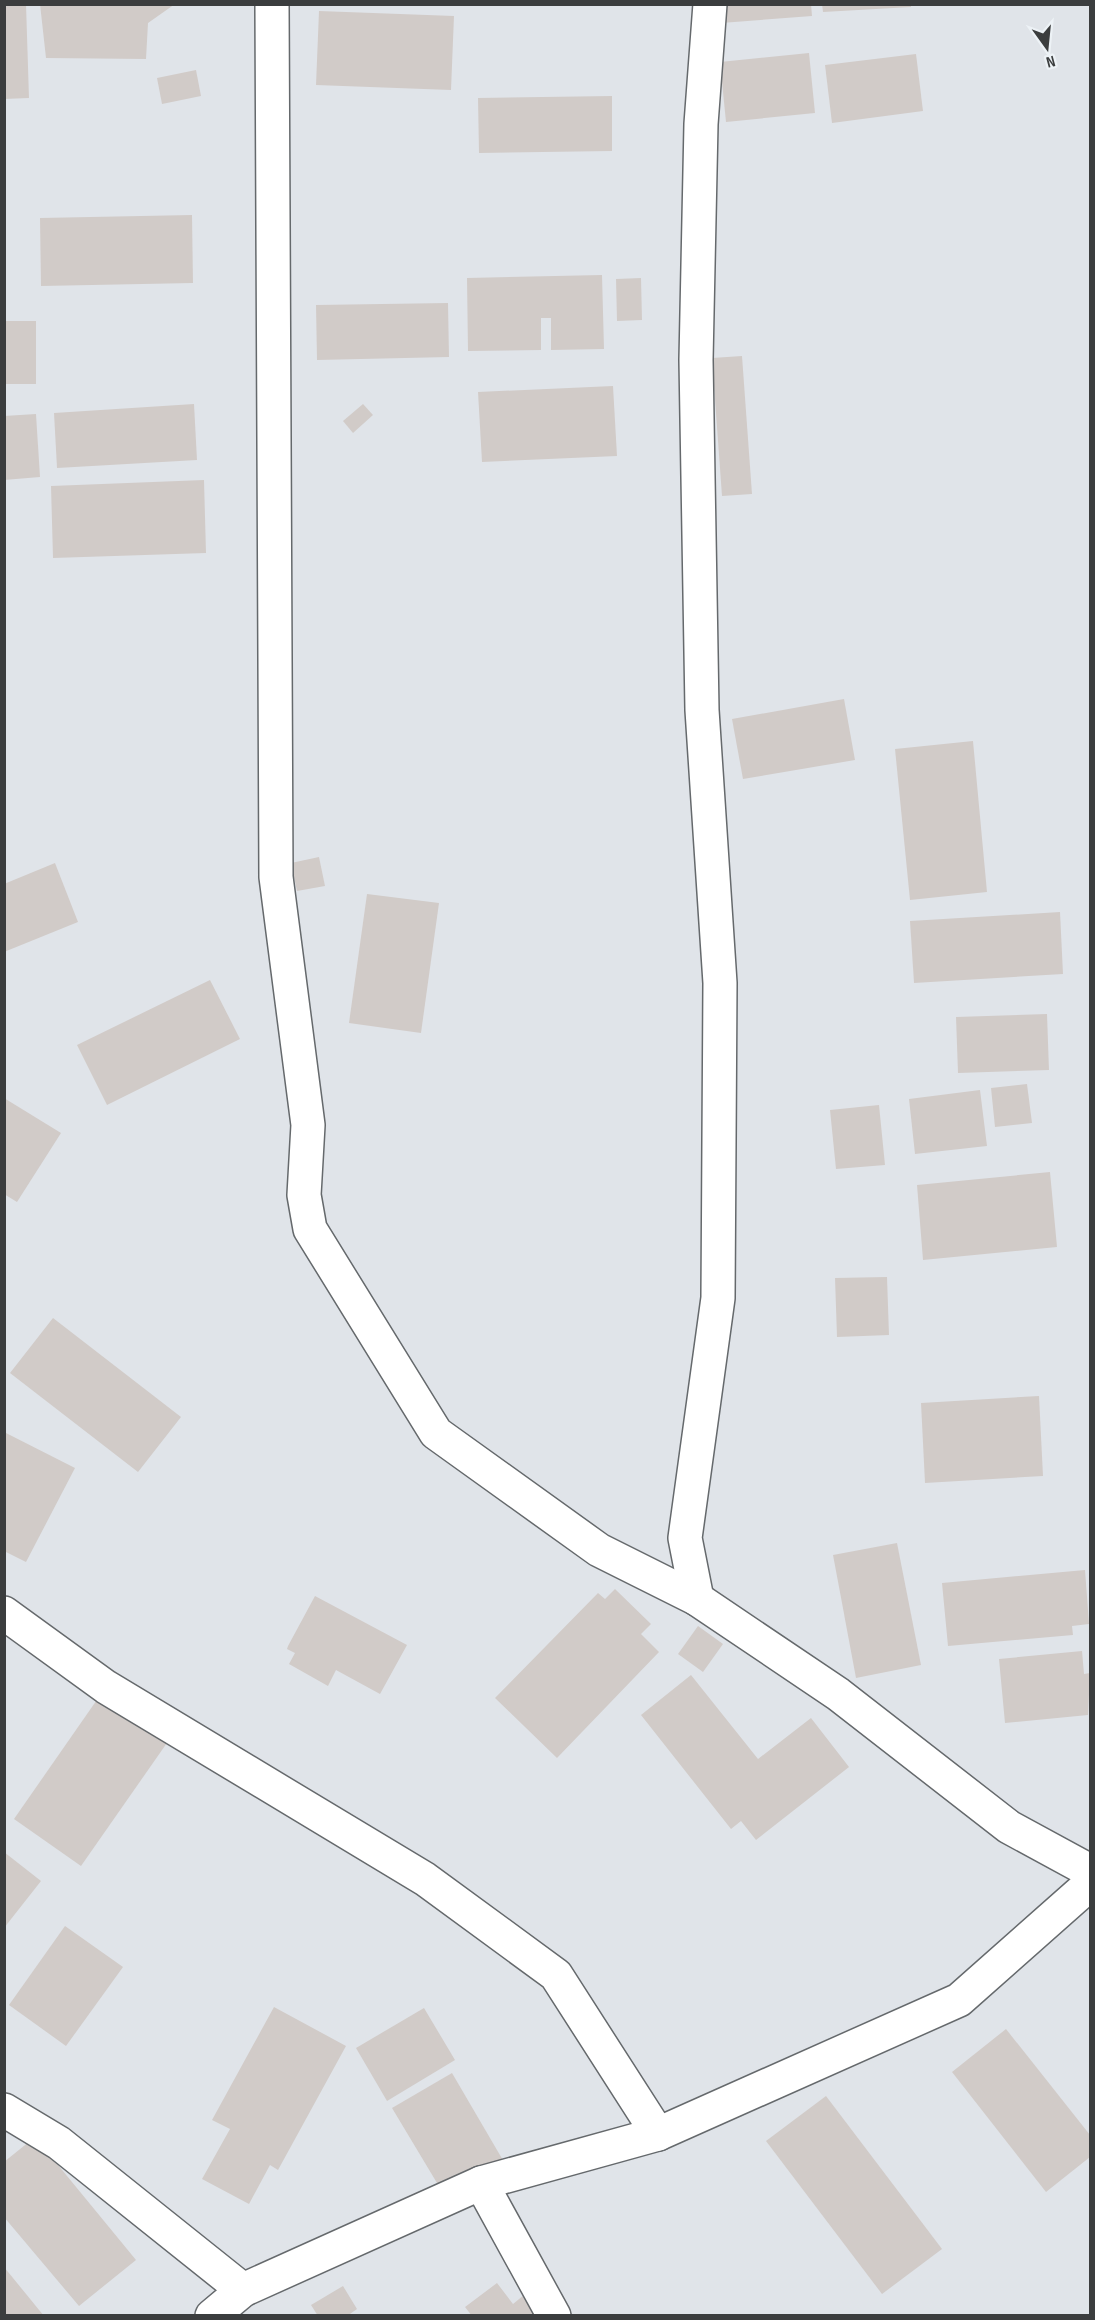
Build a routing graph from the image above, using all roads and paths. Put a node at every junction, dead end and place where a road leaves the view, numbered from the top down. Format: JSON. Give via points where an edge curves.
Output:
{"nodes":[{"id":1,"x":272,"y":4,"type":"edge"},
{"id":2,"x":710,"y":4,"type":"edge"},
{"id":3,"x":697,"y":1599,"type":"junction"},
{"id":4,"x":4,"y":1613,"type":"edge"},
{"id":5,"x":1090,"y":1871,"type":"edge"},
{"id":6,"x":1090,"y":1884,"type":"edge"},
{"id":7,"x":4,"y":2110,"type":"edge"},
{"id":8,"x":658,"y":2134,"type":"junction"},
{"id":9,"x":481,"y":2183,"type":"junction"},
{"id":10,"x":243,"y":2289,"type":"junction"},
{"id":11,"x":212,"y":2316,"type":"edge"},
{"id":12,"x":554,"y":2316,"type":"edge"}],
"edges":[{"from":1,"to":3,"type":"street","via":[[276,877],[308,1125],[304,1195],[310,1229],[436,1433],[599,1550]]},
{"from":2,"to":3,"type":"street","via":[[701,124],[696,360],[702,710],[720,982],[718,1287],[685,1538]]},
{"from":3,"to":5,"type":"street","via":[[838,1694],[1009,1827]]},
{"from":4,"to":8,"type":"street","via":[[106,1687],[425,1879],[556,1975]]},
{"from":6,"to":8,"type":"street","via":[[959,2000]]},
{"from":7,"to":10,"type":"street","via":[[59,2143]]},
{"from":8,"to":9,"type":"street"},
{"from":9,"to":10,"type":"street"},
{"from":9,"to":12,"type":"street"},
{"from":10,"to":11,"type":"street"}]}
